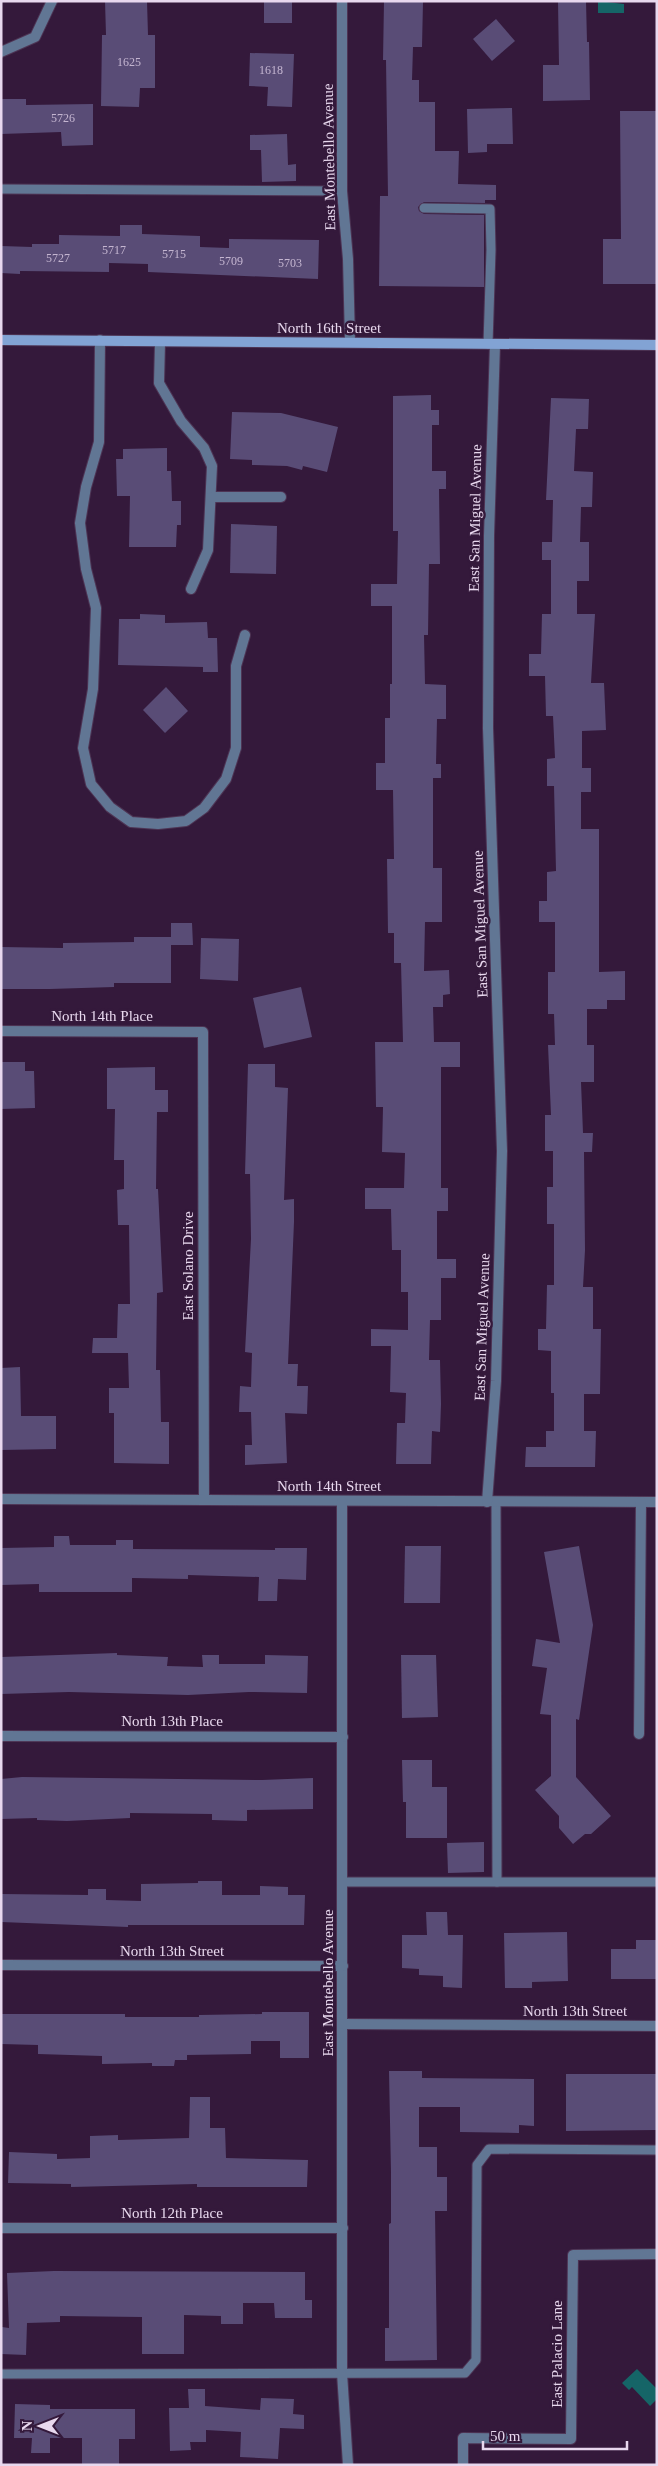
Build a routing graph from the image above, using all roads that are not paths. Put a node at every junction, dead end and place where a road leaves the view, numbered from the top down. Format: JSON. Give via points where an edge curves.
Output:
{"nodes":[{"id":1,"x":52,"y":1,"type":"edge"},
{"id":2,"x":342,"y":1,"type":"edge"},
{"id":3,"x":1,"y":52,"type":"edge"},
{"id":4,"x":1,"y":189,"type":"edge"},
{"id":5,"x":342,"y":191,"type":"junction"},
{"id":6,"x":424,"y":208,"type":"dead end"},
{"id":7,"x":1,"y":340,"type":"edge"},
{"id":8,"x":100,"y":340,"type":"junction"},
{"id":9,"x":350,"y":342,"type":"junction"},
{"id":10,"x":160,"y":343,"type":"junction"},
{"id":11,"x":491,"y":344,"type":"junction"},
{"id":12,"x":657,"y":345,"type":"edge"},
{"id":13,"x":212,"y":497,"type":"junction"},
{"id":14,"x":281,"y":497,"type":"dead end"},
{"id":15,"x":191,"y":589,"type":"dead end"},
{"id":16,"x":245,"y":635,"type":"dead end"},
{"id":17,"x":1,"y":1031,"type":"edge"},
{"id":18,"x":203,"y":1032,"type":"joint"},
{"id":19,"x":1,"y":1499,"type":"edge"},
{"id":20,"x":204,"y":1500,"type":"junction"},
{"id":21,"x":342,"y":1502,"type":"junction"},
{"id":22,"x":491,"y":1502,"type":"junction"},
{"id":23,"x":641,"y":1502,"type":"junction"},
{"id":24,"x":657,"y":1502,"type":"edge"},
{"id":25,"x":639,"y":1734,"type":"dead end"},
{"id":26,"x":1,"y":1736,"type":"edge"},
{"id":27,"x":343,"y":1736,"type":"junction"},
{"id":28,"x":343,"y":1882,"type":"junction"},
{"id":29,"x":497,"y":1882,"type":"junction"},
{"id":30,"x":657,"y":1882,"type":"edge"},
{"id":31,"x":1,"y":1966,"type":"edge"},
{"id":32,"x":343,"y":1966,"type":"junction"},
{"id":33,"x":343,"y":2024,"type":"junction"},
{"id":34,"x":657,"y":2026,"type":"edge"},
{"id":35,"x":657,"y":2150,"type":"edge"},
{"id":36,"x":1,"y":2228,"type":"edge"},
{"id":37,"x":343,"y":2228,"type":"junction"},
{"id":38,"x":657,"y":2254,"type":"edge"},
{"id":39,"x":342,"y":2373,"type":"junction"},
{"id":40,"x":1,"y":2374,"type":"edge"},
{"id":41,"x":348,"y":2465,"type":"edge"},
{"id":42,"x":463,"y":2465,"type":"edge"}],
"edges":[{"from":1,"to":3,"type":"street","via":[[35,37]]},
{"from":2,"to":5,"type":"street","name":"East Montebello Avenue"},
{"from":4,"to":5,"type":"lane"},
{"from":5,"to":9,"type":"street","name":"East Montebello Avenue"},
{"from":6,"to":11,"type":"lane","via":[[490,209]]},
{"from":7,"to":8,"type":"main road","name":"North 16th Street"},
{"from":8,"to":10,"type":"main road","name":"North 16th Street"},
{"from":8,"to":16,"type":"street","via":[[99,442],[80,523],[86,569],[96,608],[93,690],[83,748],[91,784],[110,807],[132,822],[158,824],[186,821],[204,808],[226,779],[236,748],[236,666]]},
{"from":9,"to":10,"type":"main road","name":"North 16th Street"},
{"from":9,"to":11,"type":"main road","name":"North 16th Street"},
{"from":10,"to":13,"type":"street","via":[[159,383],[181,420],[204,448],[212,466]]},
{"from":11,"to":12,"type":"main road","name":"North 16th Street"},
{"from":11,"to":22,"type":"street","name":"East San Miguel Avenue","via":[[488,728],[502,1151]]},
{"from":13,"to":14,"type":"street"},
{"from":13,"to":15,"type":"street","via":[[208,550]]},
{"from":17,"to":18,"type":"street","name":"North 14th Place"},
{"from":18,"to":20,"type":"street","name":"East Solano Drive"},
{"from":19,"to":20,"type":"street","name":"North 14th Street"},
{"from":20,"to":21,"type":"street","name":"North 14th Street"},
{"from":21,"to":22,"type":"street","name":"North 14th Street"},
{"from":21,"to":27,"type":"street","name":"East Montebello Avenue"},
{"from":22,"to":23,"type":"street","name":"North 14th Street"},
{"from":22,"to":29,"type":"lane"},
{"from":23,"to":24,"type":"street","name":"North 14th Street"},
{"from":23,"to":25,"type":"street"},
{"from":26,"to":27,"type":"street","name":"North 13th Place"},
{"from":27,"to":28,"type":"street","name":"East Montebello Avenue"},
{"from":28,"to":29,"type":"lane"},
{"from":28,"to":32,"type":"street","name":"East Montebello Avenue"},
{"from":29,"to":30,"type":"lane"},
{"from":31,"to":32,"type":"street","name":"North 13th Street"},
{"from":32,"to":33,"type":"street","name":"East Montebello Avenue"},
{"from":33,"to":34,"type":"street","name":"North 13th Street"},
{"from":33,"to":37,"type":"street","name":"East Montebello Avenue"},
{"from":35,"to":39,"type":"lane","via":[[490,2149],[477,2165],[476,2360],[465,2373]]},
{"from":36,"to":37,"type":"street","name":"North 12th Place"},
{"from":37,"to":39,"type":"street","name":"East Montebello Avenue"},
{"from":38,"to":42,"type":"street","name":"East Palacio Lane","via":[[573,2255],[571,2439],[463,2438]]},
{"from":39,"to":40,"type":"lane"},
{"from":39,"to":41,"type":"street","name":"East Montebello Avenue"}]}
